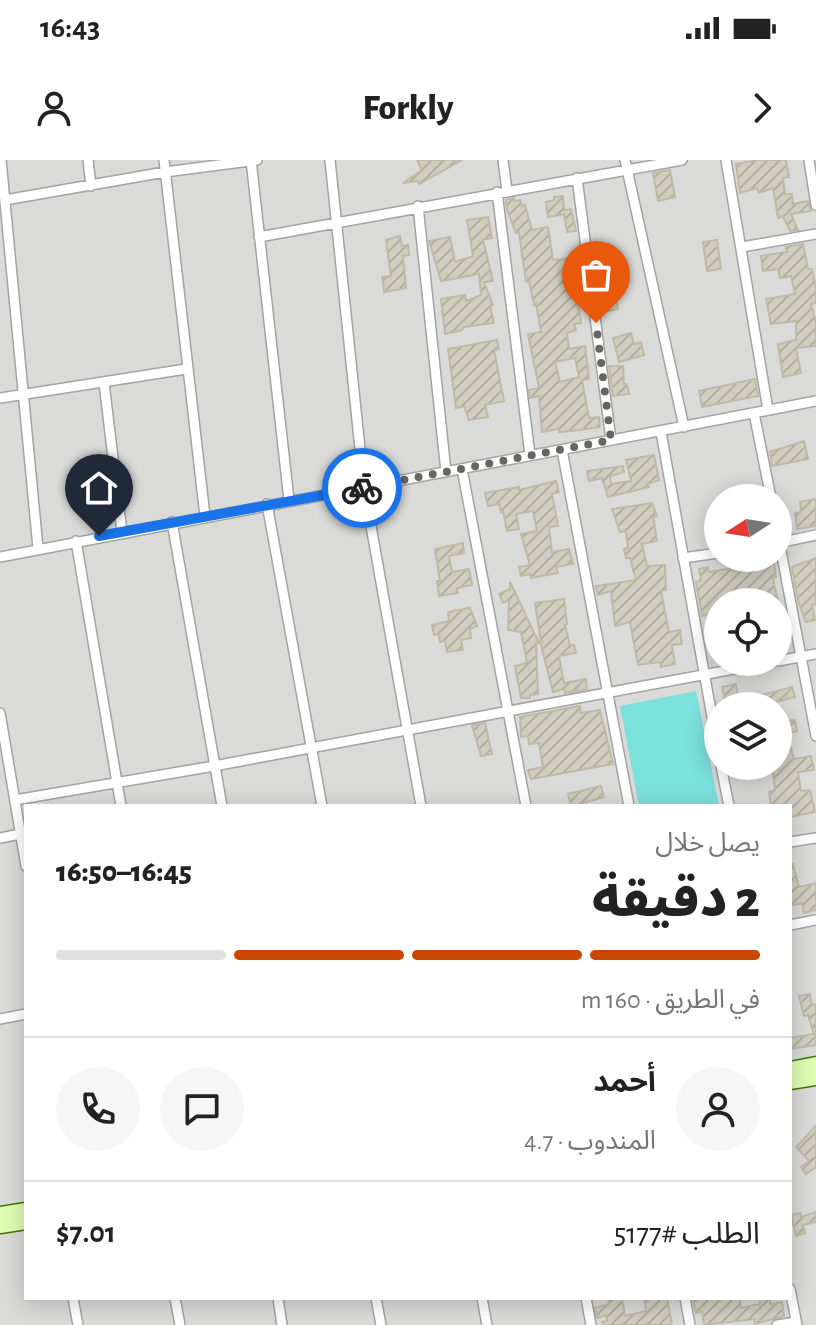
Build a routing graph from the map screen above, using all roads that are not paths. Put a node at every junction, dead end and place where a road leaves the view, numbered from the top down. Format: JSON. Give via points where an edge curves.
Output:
{"nodes":[{"id":1,"x":1,"y":160,"type":"edge"},
{"id":2,"x":88,"y":160,"type":"edge"},
{"id":3,"x":164,"y":160,"type":"edge"},
{"id":4,"x":251,"y":160,"type":"edge"},
{"id":5,"x":257,"y":160,"type":"edge"},
{"id":6,"x":330,"y":160,"type":"edge"},
{"id":7,"x":503,"y":160,"type":"edge"},
{"id":8,"x":682,"y":160,"type":"edge"},
{"id":9,"x":726,"y":160,"type":"edge"},
{"id":10,"x":809,"y":160,"type":"edge"},
{"id":11,"x":626,"y":164,"type":"edge"},
{"id":12,"x":165,"y":172,"type":"junction"},
{"id":13,"x":577,"y":178,"type":"junction"},
{"id":14,"x":91,"y":186,"type":"junction"},
{"id":15,"x":502,"y":191,"type":"junction"},
{"id":16,"x":5,"y":200,"type":"junction"},
{"id":17,"x":816,"y":205,"type":"edge"},
{"id":18,"x":418,"y":206,"type":"junction"},
{"id":19,"x":338,"y":221,"type":"junction"},
{"id":20,"x":816,"y":234,"type":"edge"},
{"id":21,"x":259,"y":237,"type":"junction"},
{"id":22,"x":742,"y":247,"type":"junction"},
{"id":23,"x":186,"y":369,"type":"junction"},
{"id":24,"x":104,"y":383,"type":"junction"},
{"id":25,"x":24,"y":394,"type":"junction"},
{"id":26,"x":0,"y":398,"type":"edge"},
{"id":27,"x":816,"y":401,"type":"edge"},
{"id":28,"x":768,"y":410,"type":"junction"},
{"id":29,"x":754,"y":413,"type":"junction"},
{"id":30,"x":684,"y":427,"type":"junction"},
{"id":31,"x":661,"y":432,"type":"junction"},
{"id":32,"x":611,"y":440,"type":"junction"},
{"id":33,"x":562,"y":450,"type":"junction"},
{"id":34,"x":530,"y":455,"type":"junction"},
{"id":35,"x":462,"y":469,"type":"junction"},
{"id":36,"x":446,"y":472,"type":"junction"},
{"id":37,"x":768,"y":484,"type":"edge"},
{"id":38,"x":364,"y":487,"type":"junction"},
{"id":39,"x":289,"y":500,"type":"junction"},
{"id":40,"x":267,"y":504,"type":"junction"},
{"id":41,"x":205,"y":516,"type":"junction"},
{"id":42,"x":172,"y":522,"type":"junction"},
{"id":43,"x":122,"y":532,"type":"junction"},
{"id":44,"x":816,"y":535,"type":"edge"},
{"id":45,"x":792,"y":538,"type":"edge"},
{"id":46,"x":76,"y":541,"type":"junction"},
{"id":47,"x":38,"y":548,"type":"junction"},
{"id":48,"x":704,"y":555,"type":"edge"},
{"id":49,"x":0,"y":557,"type":"edge"},
{"id":50,"x":683,"y":558,"type":"junction"},
{"id":51,"x":785,"y":572,"type":"edge"},
{"id":52,"x":816,"y":654,"type":"edge"},
{"id":53,"x":801,"y":657,"type":"junction"},
{"id":54,"x":792,"y":659,"type":"edge"},
{"id":55,"x":704,"y":674,"type":"joint"},
{"id":56,"x":607,"y":692,"type":"junction"},
{"id":57,"x":508,"y":711,"type":"junction"},
{"id":58,"x":0,"y":713,"type":"edge"},
{"id":59,"x":408,"y":730,"type":"junction"},
{"id":60,"x":816,"y":736,"type":"edge"},
{"id":61,"x":312,"y":748,"type":"junction"},
{"id":62,"x":214,"y":766,"type":"junction"},
{"id":63,"x":724,"y":780,"type":"edge"},
{"id":64,"x":117,"y":783,"type":"junction"},
{"id":65,"x":15,"y":800,"type":"junction"},
{"id":66,"x":121,"y":804,"type":"edge"},
{"id":67,"x":222,"y":804,"type":"edge"},
{"id":68,"x":322,"y":804,"type":"edge"},
{"id":69,"x":421,"y":804,"type":"edge"},
{"id":70,"x":526,"y":804,"type":"edge"},
{"id":71,"x":629,"y":804,"type":"edge"},
{"id":72,"x":729,"y":804,"type":"edge"},
{"id":73,"x":20,"y":834,"type":"junction"},
{"id":74,"x":0,"y":838,"type":"edge"},
{"id":75,"x":816,"y":838,"type":"edge"},
{"id":76,"x":792,"y":842,"type":"edge"},
{"id":77,"x":24,"y":855,"type":"edge"},
{"id":78,"x":815,"y":924,"type":"edge"},
{"id":79,"x":792,"y":925,"type":"edge"},
{"id":80,"x":24,"y":1014,"type":"edge"},
{"id":81,"x":0,"y":1019,"type":"edge"},
{"id":82,"x":816,"y":1064,"type":"edge"},
{"id":83,"x":792,"y":1069,"type":"edge"},
{"id":84,"x":816,"y":1078,"type":"edge"},
{"id":85,"x":792,"y":1082,"type":"edge"},
{"id":86,"x":24,"y":1210,"type":"edge"},
{"id":87,"x":0,"y":1214,"type":"edge"},
{"id":88,"x":24,"y":1222,"type":"edge"},
{"id":89,"x":0,"y":1226,"type":"edge"},
{"id":90,"x":73,"y":1300,"type":"edge"},
{"id":91,"x":175,"y":1300,"type":"edge"},
{"id":92,"x":278,"y":1300,"type":"edge"},
{"id":93,"x":376,"y":1300,"type":"edge"},
{"id":94,"x":482,"y":1300,"type":"edge"},
{"id":95,"x":586,"y":1300,"type":"edge"},
{"id":96,"x":685,"y":1300,"type":"edge"},
{"id":97,"x":792,"y":1300,"type":"edge"},
{"id":98,"x":796,"y":1323,"type":"edge"},
{"id":99,"x":78,"y":1325,"type":"edge"},
{"id":100,"x":180,"y":1325,"type":"edge"},
{"id":101,"x":282,"y":1325,"type":"edge"},
{"id":102,"x":381,"y":1325,"type":"edge"},
{"id":103,"x":487,"y":1325,"type":"edge"},
{"id":104,"x":591,"y":1325,"type":"edge"},
{"id":105,"x":690,"y":1325,"type":"edge"},
{"id":106,"x":777,"y":1325,"type":"edge"}],
"edges":[{"from":1,"to":16,"type":"street"},
{"from":2,"to":14,"type":"street"},
{"from":3,"to":12,"type":"street"},
{"from":4,"to":5,"type":"street"},
{"from":4,"to":12,"type":"street"},
{"from":4,"to":21,"type":"street"},
{"from":6,"to":19,"type":"street"},
{"from":7,"to":15,"type":"street"},
{"from":8,"to":11,"type":"street"},
{"from":9,"to":22,"type":"street"},
{"from":10,"to":17,"type":"street"},
{"from":11,"to":13,"type":"street"},
{"from":11,"to":30,"type":"street"},
{"from":12,"to":14,"type":"street"},
{"from":12,"to":23,"type":"street"},
{"from":13,"to":15,"type":"street"},
{"from":13,"to":32,"type":"street"},
{"from":14,"to":16,"type":"street"},
{"from":15,"to":18,"type":"street"},
{"from":15,"to":34,"type":"street"},
{"from":16,"to":25,"type":"street"},
{"from":18,"to":19,"type":"street"},
{"from":18,"to":36,"type":"street"},
{"from":19,"to":21,"type":"street"},
{"from":19,"to":38,"type":"street"},
{"from":20,"to":22,"type":"street"},
{"from":21,"to":39,"type":"street"},
{"from":22,"to":28,"type":"street"},
{"from":23,"to":24,"type":"street"},
{"from":23,"to":41,"type":"street"},
{"from":24,"to":25,"type":"street"},
{"from":24,"to":43,"type":"street"},
{"from":25,"to":26,"type":"street"},
{"from":25,"to":47,"type":"street"},
{"from":27,"to":28,"type":"street"},
{"from":28,"to":29,"type":"street"},
{"from":29,"to":30,"type":"street"},
{"from":29,"to":37,"type":"street"},
{"from":30,"to":31,"type":"street"},
{"from":31,"to":32,"type":"street"},
{"from":31,"to":50,"type":"street"},
{"from":32,"to":33,"type":"street"},
{"from":33,"to":34,"type":"street"},
{"from":33,"to":56,"type":"street"},
{"from":34,"to":35,"type":"street"},
{"from":35,"to":36,"type":"street"},
{"from":35,"to":57,"type":"street"},
{"from":36,"to":38,"type":"street"},
{"from":38,"to":39,"type":"street"},
{"from":38,"to":59,"type":"street"},
{"from":39,"to":40,"type":"street"},
{"from":40,"to":41,"type":"street"},
{"from":40,"to":61,"type":"street"},
{"from":41,"to":42,"type":"street"},
{"from":42,"to":43,"type":"street"},
{"from":42,"to":62,"type":"street"},
{"from":43,"to":46,"type":"street"},
{"from":44,"to":45,"type":"street"},
{"from":46,"to":47,"type":"street"},
{"from":46,"to":64,"type":"street"},
{"from":47,"to":49,"type":"street"},
{"from":48,"to":50,"type":"street"},
{"from":50,"to":55,"type":"street"},
{"from":51,"to":53,"type":"street"},
{"from":52,"to":53,"type":"street"},
{"from":53,"to":54,"type":"street"},
{"from":53,"to":60,"type":"street"},
{"from":55,"to":56,"type":"street"},
{"from":56,"to":57,"type":"street"},
{"from":56,"to":71,"type":"street"},
{"from":57,"to":59,"type":"street"},
{"from":57,"to":70,"type":"street"},
{"from":58,"to":65,"type":"street"},
{"from":59,"to":61,"type":"street"},
{"from":59,"to":69,"type":"street"},
{"from":61,"to":62,"type":"street"},
{"from":61,"to":68,"type":"street"},
{"from":62,"to":64,"type":"street"},
{"from":62,"to":67,"type":"street"},
{"from":63,"to":72,"type":"street"},
{"from":64,"to":65,"type":"street"},
{"from":64,"to":66,"type":"street"},
{"from":65,"to":73,"type":"street"},
{"from":73,"to":74,"type":"street"},
{"from":73,"to":77,"type":"street"},
{"from":75,"to":76,"type":"street"},
{"from":78,"to":79,"type":"street"},
{"from":80,"to":81,"type":"street"},
{"from":82,"to":83,"type":"main road"},
{"from":84,"to":85,"type":"main road"},
{"from":86,"to":87,"type":"main road"},
{"from":88,"to":89,"type":"main road"},
{"from":90,"to":99,"type":"street"},
{"from":91,"to":100,"type":"street"},
{"from":92,"to":101,"type":"street"},
{"from":93,"to":102,"type":"street"},
{"from":94,"to":103,"type":"street"},
{"from":95,"to":104,"type":"street"},
{"from":96,"to":105,"type":"street"},
{"from":97,"to":98,"type":"street"},
{"from":98,"to":106,"type":"street"}]}
